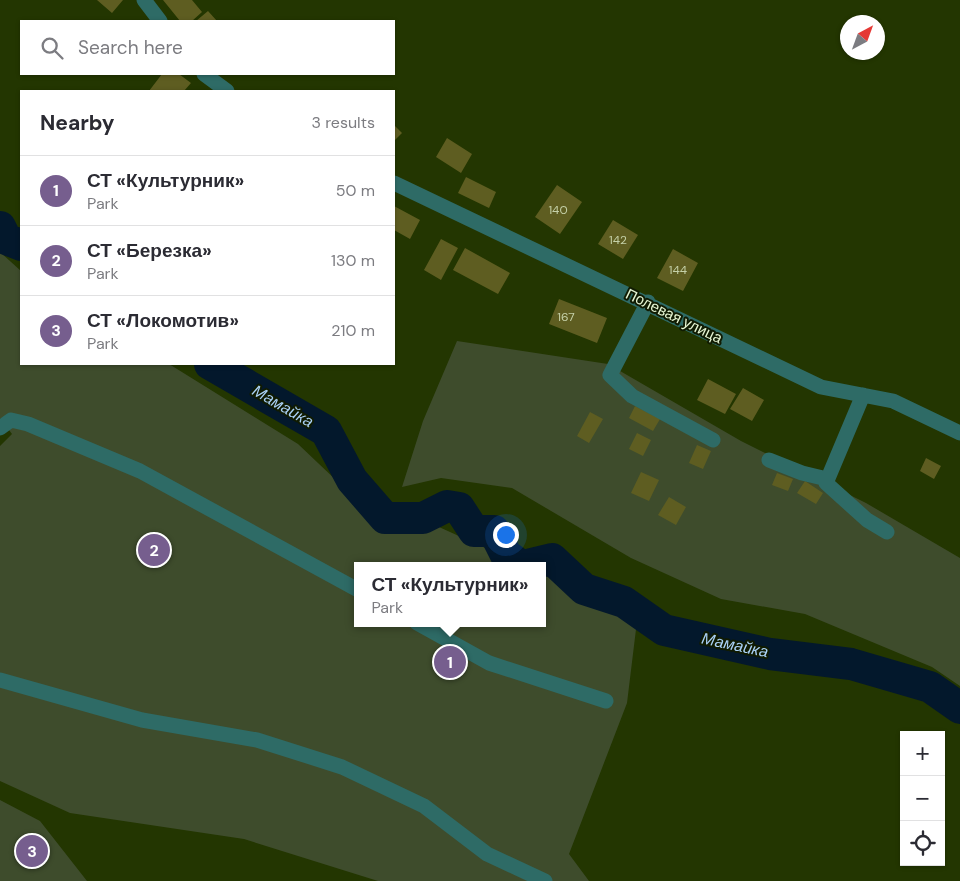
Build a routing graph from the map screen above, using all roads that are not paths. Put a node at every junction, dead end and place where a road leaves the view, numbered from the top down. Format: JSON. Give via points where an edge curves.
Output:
{"nodes":[{"id":1,"x":144,"y":0,"type":"edge"},
{"id":2,"x":159,"y":20,"type":"edge"},
{"id":3,"x":205,"y":75,"type":"edge"},
{"id":4,"x":226,"y":90,"type":"edge"},
{"id":5,"x":395,"y":183,"type":"edge"},
{"id":6,"x":648,"y":302,"type":"junction"},
{"id":7,"x":863,"y":395,"type":"junction"},
{"id":8,"x":0,"y":428,"type":"edge"},
{"id":9,"x":960,"y":432,"type":"edge"},
{"id":10,"x":713,"y":440,"type":"dead end"},
{"id":11,"x":769,"y":460,"type":"dead end"},
{"id":12,"x":828,"y":479,"type":"junction"},
{"id":13,"x":887,"y":532,"type":"dead end"},
{"id":14,"x":354,"y":588,"type":"edge"},
{"id":15,"x":424,"y":627,"type":"edge"},
{"id":16,"x":0,"y":680,"type":"edge"},
{"id":17,"x":606,"y":701,"type":"dead end"},
{"id":18,"x":545,"y":881,"type":"edge"}],
"edges":[{"from":1,"to":2,"type":"street"},
{"from":3,"to":4,"type":"street"},
{"from":5,"to":6,"type":"street","name":"Полевая улица"},
{"from":6,"to":7,"type":"street","name":"Полевая улица","via":[[821,387]]},
{"from":6,"to":10,"type":"street","via":[[610,375],[632,396]]},
{"from":7,"to":9,"type":"street","name":"Полевая улица","via":[[893,401]]},
{"from":7,"to":12,"type":"street"},
{"from":8,"to":14,"type":"street","via":[[11,420],[28,424],[140,471]]},
{"from":11,"to":12,"type":"street"},
{"from":12,"to":13,"type":"street","via":[[826,482],[867,520]]},
{"from":15,"to":17,"type":"street","via":[[489,663]]},
{"from":16,"to":18,"type":"street","via":[[142,720],[257,740],[342,767],[424,806],[487,854]]}]}
